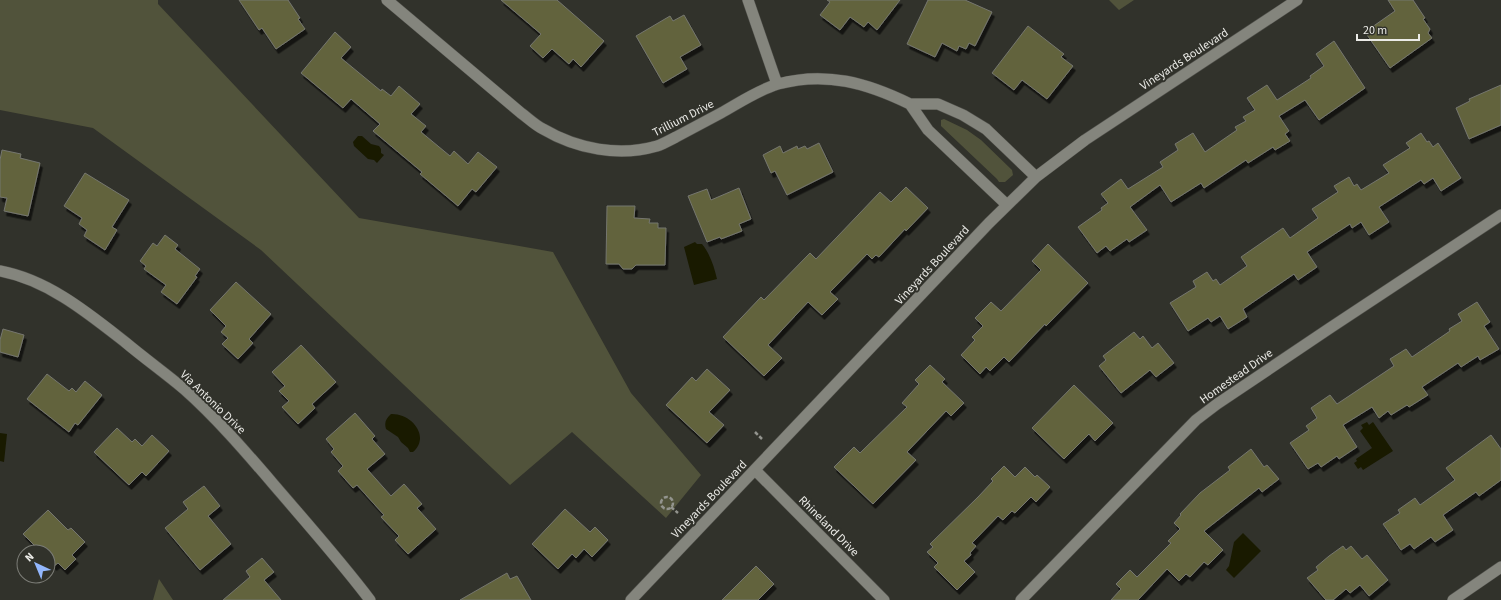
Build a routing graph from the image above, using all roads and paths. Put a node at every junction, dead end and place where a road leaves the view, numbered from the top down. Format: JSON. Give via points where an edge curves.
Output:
{"nodes":[{"id":1,"x":387,"y":0,"type":"edge"},
{"id":2,"x":748,"y":0,"type":"edge"},
{"id":3,"x":1297,"y":0,"type":"edge"},
{"id":4,"x":777,"y":84,"type":"junction"},
{"id":5,"x":910,"y":104,"type":"junction"},
{"id":6,"x":1036,"y":177,"type":"junction"},
{"id":7,"x":1007,"y":205,"type":"junction"},
{"id":8,"x":1501,"y":215,"type":"edge"},
{"id":9,"x":0,"y":271,"type":"edge"},
{"id":10,"x":755,"y":432,"type":"dead end"},
{"id":11,"x":764,"y":440,"type":"dead end"},
{"id":12,"x":755,"y":470,"type":"junction"},
{"id":13,"x":671,"y":507,"type":"junction"},
{"id":14,"x":678,"y":513,"type":"dead end"},
{"id":15,"x":1501,"y":567,"type":"edge"},
{"id":16,"x":370,"y":600,"type":"edge"},
{"id":17,"x":631,"y":600,"type":"edge"},
{"id":18,"x":884,"y":600,"type":"edge"},
{"id":19,"x":1021,"y":600,"type":"edge"},
{"id":20,"x":1453,"y":600,"type":"edge"}],
"edges":[{"from":1,"to":4,"type":"street","name":"Trillium Drive","via":[[542,129],[596,150],[627,151],[658,146]]},
{"from":2,"to":4,"type":"street"},
{"from":3,"to":6,"type":"street","name":"Vineyards Boulevard","via":[[1085,140]]},
{"from":4,"to":5,"type":"street","name":"Trillium Drive","via":[[827,78],[864,84]]},
{"from":5,"to":6,"type":"street","name":"Trillium Drive","via":[[938,104],[963,115],[986,129]]},
{"from":5,"to":7,"type":"street","via":[[928,130]]},
{"from":6,"to":7,"type":"street","name":"Vineyards Boulevard"},
{"from":7,"to":12,"type":"street","name":"Vineyards Boulevard"},
{"from":8,"to":19,"type":"street","name":"Homestead Drive","via":[[1196,420]]},
{"from":9,"to":16,"type":"street","name":"Via Antonio Drive","via":[[30,280],[53,291],[92,316],[184,389],[260,468]]},
{"from":10,"to":11,"type":"path"},
{"from":12,"to":17,"type":"street","name":"Vineyards Boulevard"},
{"from":12,"to":18,"type":"street","name":"Rhineland Drive"},
{"from":13,"to":13,"type":"path","via":[[673,501],[670,497],[662,498],[663,507]]},
{"from":13,"to":14,"type":"path"},
{"from":15,"to":20,"type":"street"}]}
